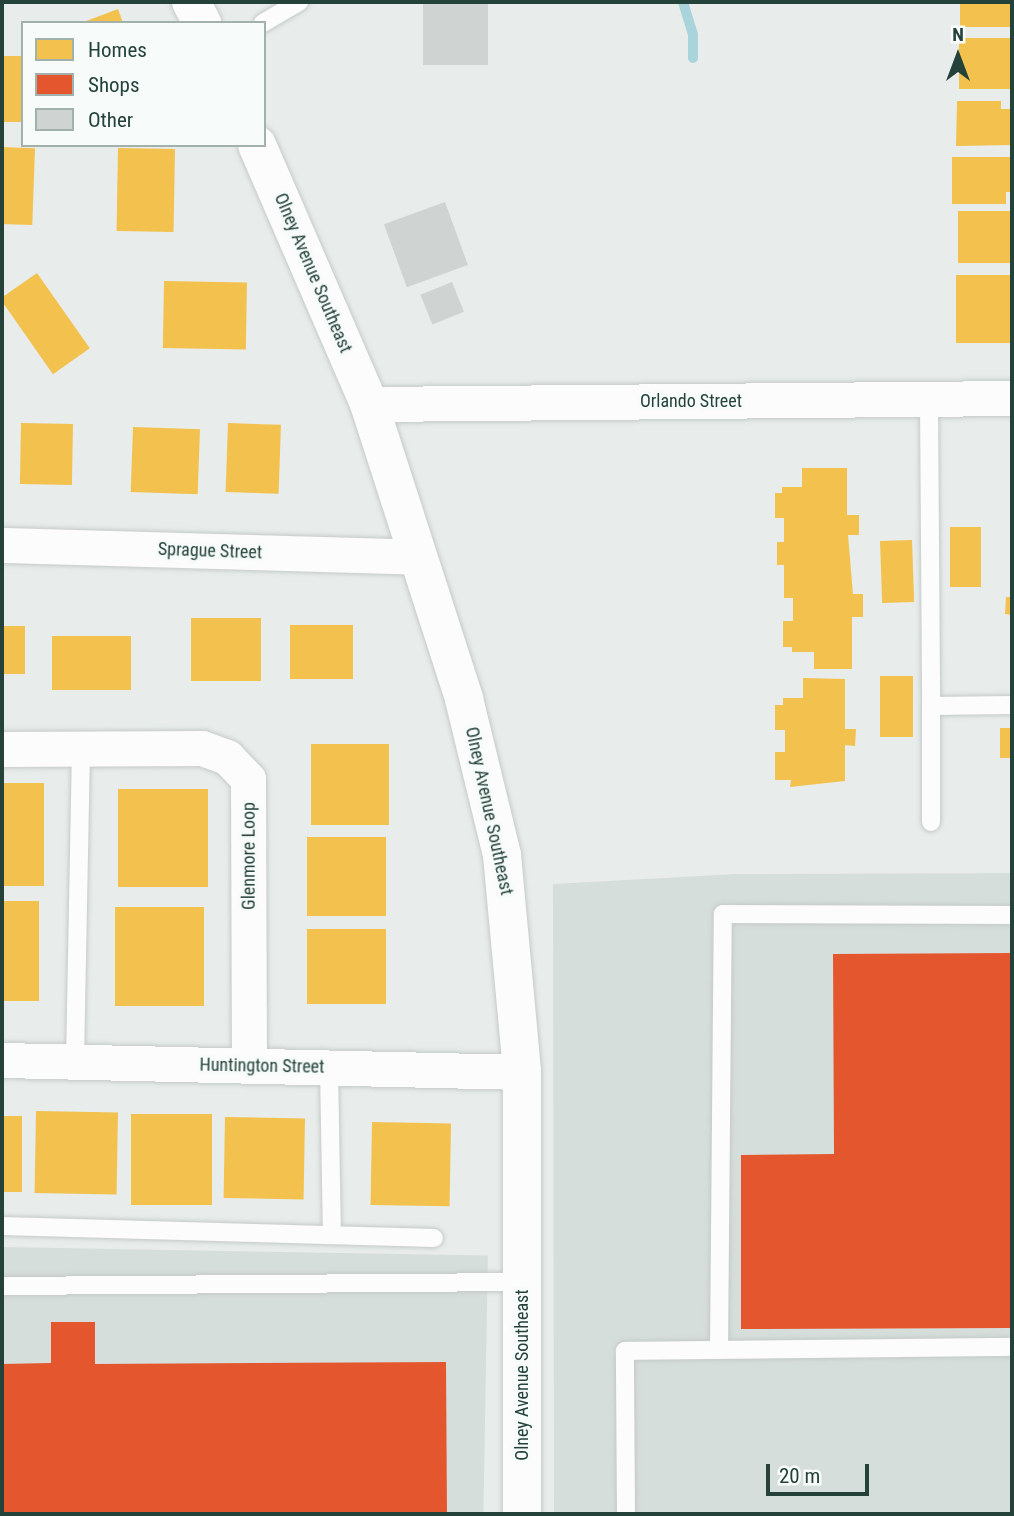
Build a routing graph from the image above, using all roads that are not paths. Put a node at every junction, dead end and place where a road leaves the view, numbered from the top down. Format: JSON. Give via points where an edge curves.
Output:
{"nodes":[{"id":1,"x":191,"y":2,"type":"edge"},
{"id":2,"x":299,"y":2,"type":"edge"},
{"id":3,"x":201,"y":21,"type":"edge"},
{"id":4,"x":266,"y":21,"type":"edge"},
{"id":5,"x":258,"y":147,"type":"edge"},
{"id":6,"x":1012,"y":398,"type":"edge"},
{"id":7,"x":929,"y":399,"type":"junction"},
{"id":8,"x":369,"y":404,"type":"junction"},
{"id":9,"x":2,"y":545,"type":"edge"},
{"id":10,"x":419,"y":557,"type":"junction"},
{"id":11,"x":1012,"y":705,"type":"edge"},
{"id":12,"x":931,"y":706,"type":"junction"},
{"id":13,"x":80,"y":748,"type":"junction"},
{"id":14,"x":2,"y":749,"type":"edge"},
{"id":15,"x":931,"y":822,"type":"dead end"},
{"id":16,"x":1012,"y":915,"type":"edge"},
{"id":17,"x":2,"y":1060,"type":"edge"},
{"id":18,"x":75,"y":1061,"type":"junction"},
{"id":19,"x":249,"y":1065,"type":"junction"},
{"id":20,"x":329,"y":1067,"type":"junction"},
{"id":21,"x":522,"y":1072,"type":"junction"},
{"id":22,"x":2,"y":1226,"type":"edge"},
{"id":23,"x":332,"y":1235,"type":"junction"},
{"id":24,"x":434,"y":1238,"type":"dead end"},
{"id":25,"x":522,"y":1282,"type":"junction"},
{"id":26,"x":2,"y":1286,"type":"edge"},
{"id":27,"x":1012,"y":1348,"type":"edge"},
{"id":28,"x":719,"y":1349,"type":"junction"},
{"id":29,"x":522,"y":1514,"type":"edge"},
{"id":30,"x":626,"y":1514,"type":"edge"}],
"edges":[{"from":1,"to":3,"type":"main road"},
{"from":2,"to":4,"type":"lane"},
{"from":5,"to":8,"type":"main road","name":"Olney Avenue Southeast"},
{"from":6,"to":7,"type":"street","name":"Orlando Street"},
{"from":7,"to":8,"type":"street","name":"Orlando Street"},
{"from":7,"to":12,"type":"lane"},
{"from":8,"to":10,"type":"main road","name":"Olney Avenue Southeast"},
{"from":9,"to":10,"type":"street","name":"Sprague Street"},
{"from":10,"to":21,"type":"main road","name":"Olney Avenue Southeast","via":[[481,756],[502,855]]},
{"from":11,"to":12,"type":"lane"},
{"from":12,"to":15,"type":"lane"},
{"from":13,"to":14,"type":"street","name":"Glenmore Loop"},
{"from":13,"to":18,"type":"lane"},
{"from":13,"to":19,"type":"street","name":"Glenmore Loop","via":[[202,748],[227,757],[248,779]]},
{"from":16,"to":28,"type":"lane","via":[[723,914]]},
{"from":17,"to":18,"type":"street","name":"Huntington Street"},
{"from":18,"to":19,"type":"street","name":"Huntington Street"},
{"from":19,"to":20,"type":"street","name":"Huntington Street"},
{"from":20,"to":21,"type":"street","name":"Huntington Street"},
{"from":20,"to":23,"type":"lane"},
{"from":21,"to":25,"type":"main road","name":"Olney Avenue Southeast"},
{"from":22,"to":23,"type":"lane"},
{"from":23,"to":24,"type":"lane"},
{"from":25,"to":26,"type":"lane"},
{"from":25,"to":29,"type":"main road","name":"Olney Avenue Southeast"},
{"from":27,"to":28,"type":"lane"},
{"from":28,"to":30,"type":"lane","via":[[625,1351]]}]}
